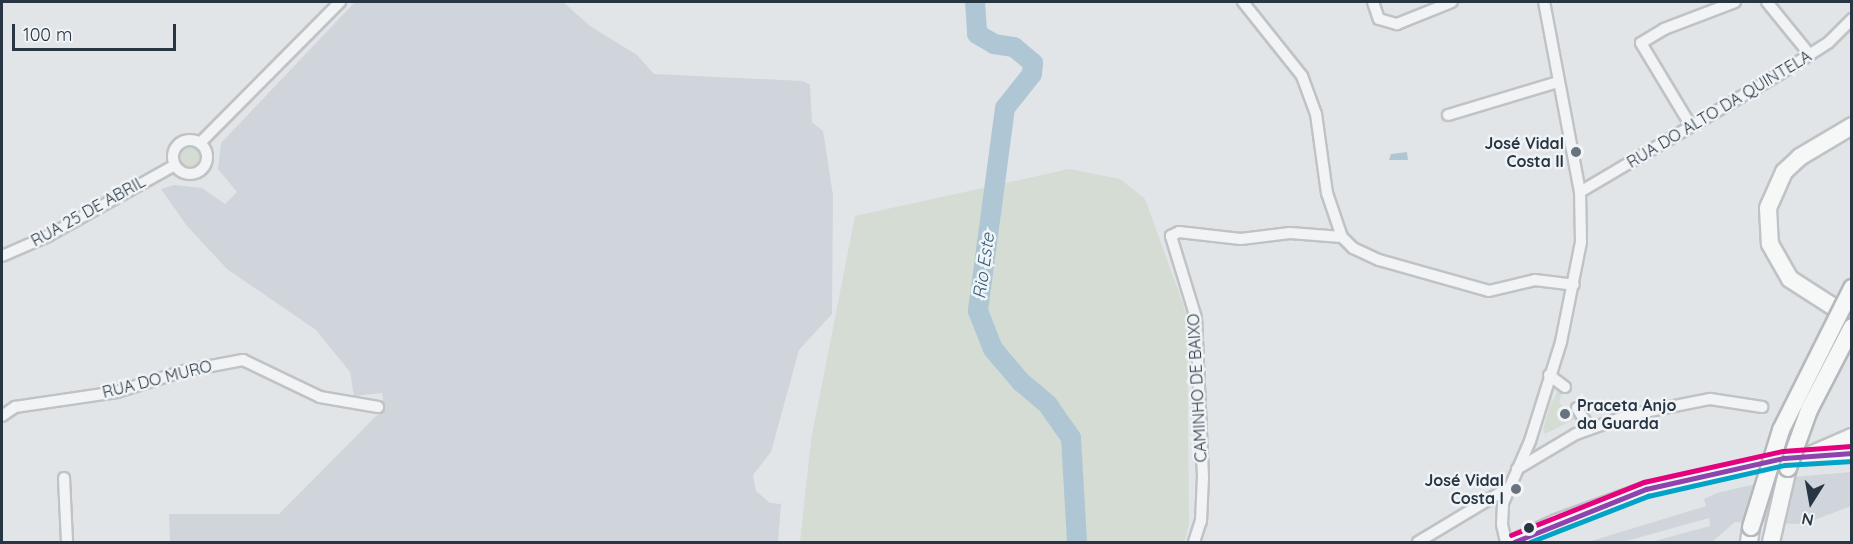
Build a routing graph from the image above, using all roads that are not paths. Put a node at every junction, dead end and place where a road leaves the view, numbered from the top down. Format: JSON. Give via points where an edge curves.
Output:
{"nodes":[{"id":1,"x":340,"y":2,"type":"edge"},
{"id":2,"x":1244,"y":2,"type":"edge"},
{"id":3,"x":1373,"y":2,"type":"edge"},
{"id":4,"x":1452,"y":2,"type":"edge"},
{"id":5,"x":1544,"y":2,"type":"edge"},
{"id":6,"x":1735,"y":2,"type":"edge"},
{"id":7,"x":1767,"y":2,"type":"edge"},
{"id":8,"x":1851,"y":19,"type":"edge"},
{"id":9,"x":1810,"y":55,"type":"junction"},
{"id":10,"x":1558,"y":82,"type":"junction"},
{"id":11,"x":1448,"y":115,"type":"dead end"},
{"id":12,"x":1690,"y":126,"type":"junction"},
{"id":13,"x":1851,"y":126,"type":"edge"},
{"id":14,"x":200,"y":143,"type":"junction"},
{"id":15,"x":174,"y":165,"type":"junction"},
{"id":16,"x":1580,"y":192,"type":"junction"},
{"id":17,"x":1342,"y":237,"type":"junction"},
{"id":18,"x":2,"y":256,"type":"edge"},
{"id":19,"x":1574,"y":285,"type":"junction"},
{"id":20,"x":1851,"y":288,"type":"edge"},
{"id":21,"x":1851,"y":319,"type":"edge"},
{"id":22,"x":1851,"y":327,"type":"edge"},
{"id":23,"x":1549,"y":375,"type":"junction"},
{"id":24,"x":1565,"y":387,"type":"dead end"},
{"id":25,"x":378,"y":407,"type":"dead end"},
{"id":26,"x":1762,"y":407,"type":"dead end"},
{"id":27,"x":1577,"y":408,"type":"dead end"},
{"id":28,"x":2,"y":416,"type":"edge"},
{"id":29,"x":1586,"y":430,"type":"junction"},
{"id":30,"x":1851,"y":437,"type":"edge"},
{"id":31,"x":1851,"y":453,"type":"edge"},
{"id":32,"x":1808,"y":456,"type":"junction"},
{"id":33,"x":1516,"y":470,"type":"junction"},
{"id":34,"x":64,"y":478,"type":"dead end"},
{"id":35,"x":1508,"y":488,"type":"junction"},
{"id":36,"x":67,"y":543,"type":"edge"},
{"id":37,"x":1194,"y":543,"type":"edge"},
{"id":38,"x":1418,"y":543,"type":"edge"},
{"id":39,"x":1506,"y":543,"type":"edge"},
{"id":40,"x":1514,"y":543,"type":"edge"},
{"id":41,"x":1749,"y":543,"type":"edge"},
{"id":42,"x":1771,"y":543,"type":"edge"}],
"edges":[{"from":1,"to":14,"type":"street"},
{"from":2,"to":17,"type":"street","via":[[1302,76],[1316,114],[1327,193]]},
{"from":3,"to":4,"type":"street","via":[[1379,19],[1397,24]]},
{"from":5,"to":10,"type":"street"},
{"from":6,"to":12,"type":"street","via":[[1664,29],[1641,43]]},
{"from":7,"to":9,"type":"street"},
{"from":8,"to":9,"type":"street","name":"RUA DO ALTO DA QUINTELA"},
{"from":9,"to":12,"type":"street","name":"RUA DO ALTO DA QUINTELA"},
{"from":10,"to":11,"type":"street"},
{"from":10,"to":16,"type":"street"},
{"from":12,"to":16,"type":"street","name":"RUA DO ALTO DA QUINTELA"},
{"from":13,"to":21,"type":"highway","via":[[1800,157],[1784,172],[1767,208],[1770,244],[1790,279]]},
{"from":14,"to":15,"type":"street","via":[[180,142],[174,151]]},
{"from":14,"to":15,"type":"street","via":[[207,156],[202,169],[188,174]]},
{"from":15,"to":18,"type":"street","name":"RUA 25 DE ABRIL","via":[[48,236]]},
{"from":16,"to":19,"type":"street","via":[[1581,242]]},
{"from":17,"to":19,"type":"street","via":[[1353,248],[1379,260],[1489,291],[1535,280]]},
{"from":17,"to":37,"type":"street","name":"CAMINHO DE BAIXO","via":[[1290,233],[1240,238],[1179,231],[1171,236],[1196,318],[1203,477],[1201,521]]},
{"from":19,"to":23,"type":"street"},
{"from":20,"to":41,"type":"highway","bridge":true,"via":[[1781,430]]},
{"from":22,"to":42,"type":"highway","bridge":true,"via":[[1799,433]]},
{"from":23,"to":24,"type":"street"},
{"from":23,"to":33,"type":"street","via":[[1530,441]]},
{"from":25,"to":28,"type":"street","name":"RUA DO MURO","via":[[320,397],[243,360],[184,370],[117,392],[15,407]]},
{"from":26,"to":29,"type":"street","via":[[1695,400],[1629,415]]},
{"from":27,"to":29,"type":"street"},
{"from":29,"to":33,"type":"street","via":[[1550,447]]},
{"from":30,"to":32,"type":"highway"},
{"from":31,"to":32,"type":"main road"},
{"from":32,"to":40,"type":"main road","via":[[1752,464],[1646,489],[1565,518]]},
{"from":33,"to":35,"type":"street"},
{"from":34,"to":36,"type":"street"},
{"from":35,"to":38,"type":"street"},
{"from":35,"to":39,"type":"street","via":[[1502,517]]}]}
